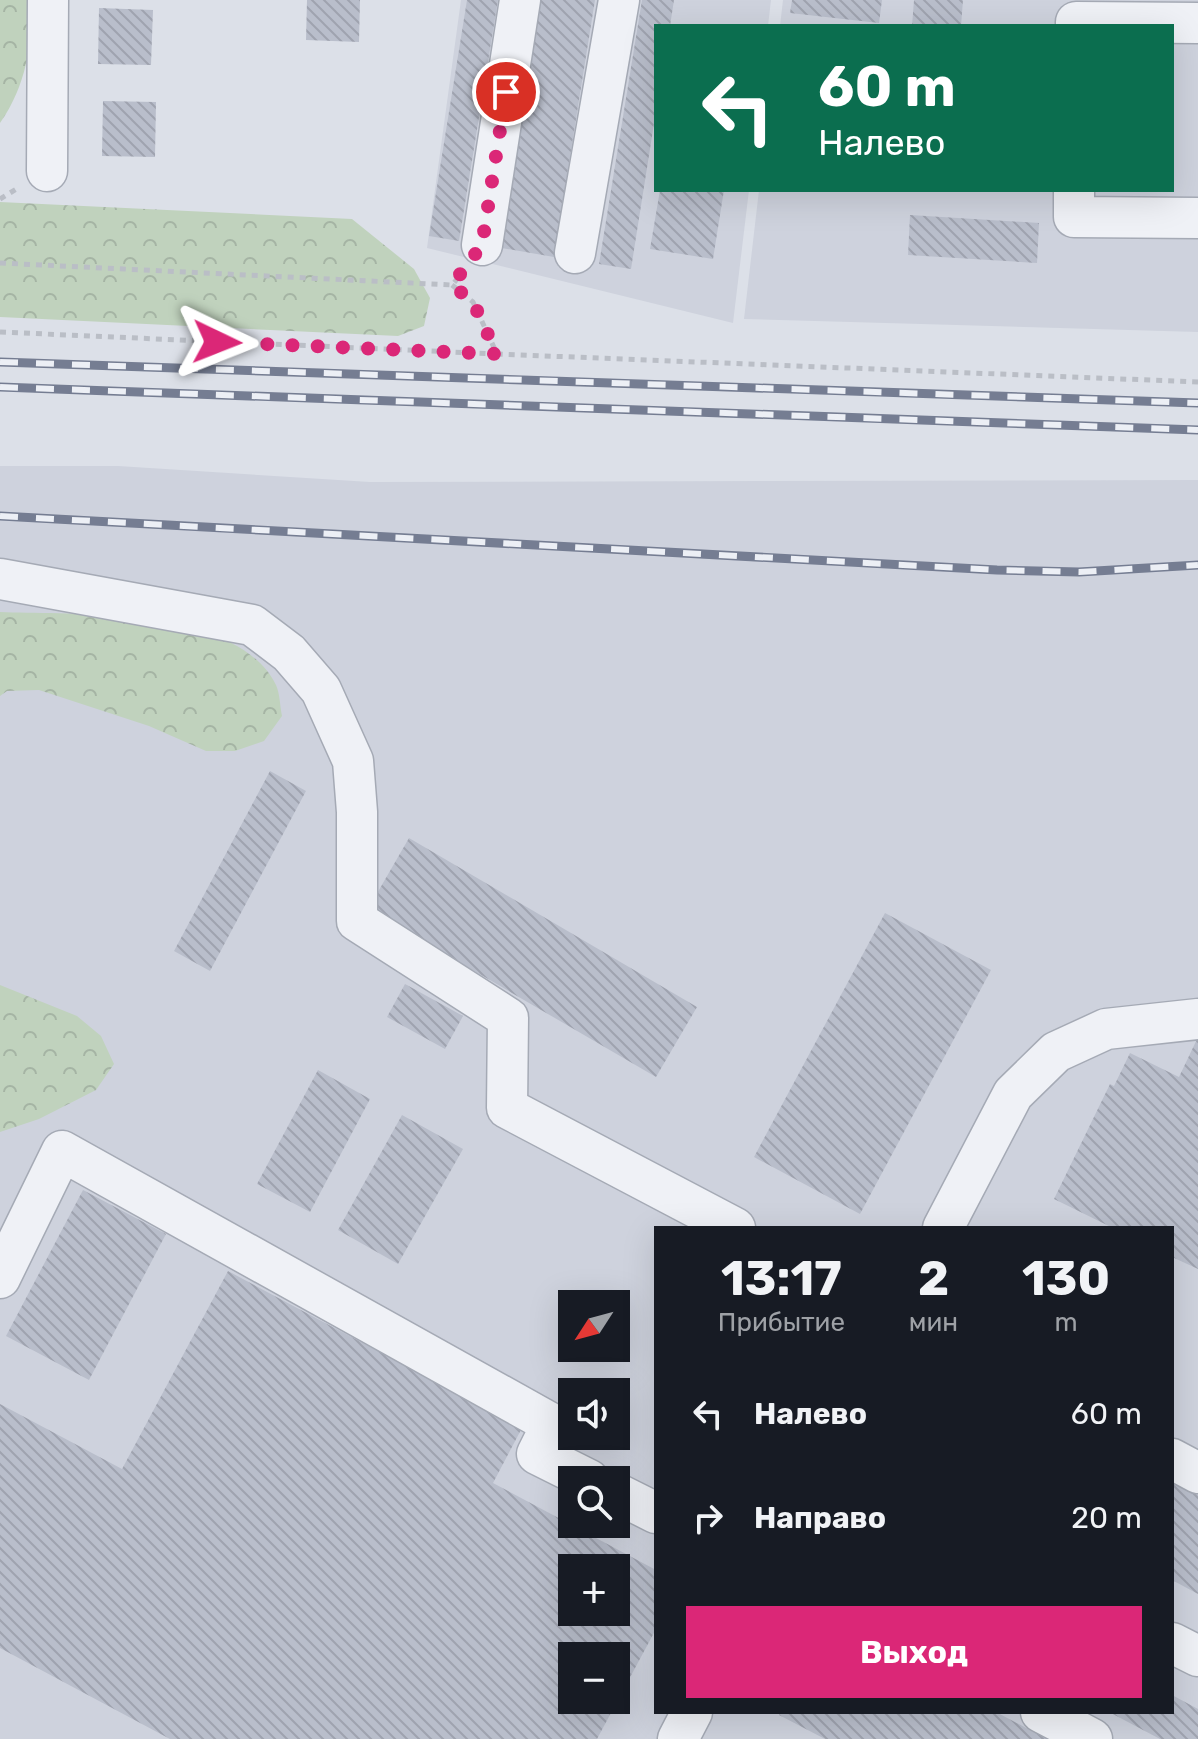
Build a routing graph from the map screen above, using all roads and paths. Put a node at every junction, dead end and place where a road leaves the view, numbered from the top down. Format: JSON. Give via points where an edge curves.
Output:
{"nodes":[{"id":1,"x":48,"y":0,"type":"edge"},
{"id":2,"x":520,"y":0,"type":"edge"},
{"id":3,"x":619,"y":0,"type":"edge"},
{"id":4,"x":1198,"y":23,"type":"edge"},
{"id":5,"x":1076,"y":24,"type":"edge"},
{"id":6,"x":47,"y":171,"type":"dead end"},
{"id":7,"x":1074,"y":192,"type":"edge"},
{"id":8,"x":1198,"y":218,"type":"edge"},
{"id":9,"x":482,"y":245,"type":"joint"},
{"id":10,"x":575,"y":253,"type":"dead end"},
{"id":11,"x":0,"y":263,"type":"edge"},
{"id":12,"x":452,"y":285,"type":"junction"},
{"id":13,"x":0,"y":332,"type":"edge"},
{"id":14,"x":497,"y":354,"type":"junction"},
{"id":15,"x":1198,"y":382,"type":"edge"},
{"id":16,"x":0,"y":579,"type":"edge"},
{"id":17,"x":1198,"y":1019,"type":"edge"},
{"id":18,"x":731,"y":1226,"type":"edge"},
{"id":19,"x":944,"y":1226,"type":"edge"},
{"id":20,"x":0,"y":1278,"type":"edge"},
{"id":21,"x":1174,"y":1460,"type":"edge"},
{"id":22,"x":561,"y":1466,"type":"edge"},
{"id":23,"x":1198,"y":1473,"type":"edge"},
{"id":24,"x":630,"y":1500,"type":"edge"},
{"id":25,"x":654,"y":1512,"type":"edge"},
{"id":26,"x":1174,"y":1644,"type":"edge"},
{"id":27,"x":1198,"y":1656,"type":"edge"},
{"id":28,"x":691,"y":1714,"type":"edge"},
{"id":29,"x":1045,"y":1714,"type":"edge"},
{"id":30,"x":678,"y":1739,"type":"edge"},
{"id":31,"x":1092,"y":1739,"type":"edge"}],
"edges":[{"from":1,"to":6,"type":"street"},
{"from":2,"to":9,"type":"street"},
{"from":3,"to":10,"type":"street"},
{"from":4,"to":5,"type":"street"},
{"from":7,"to":8,"type":"street","via":[[1074,217]]},
{"from":9,"to":12,"type":"path"},
{"from":11,"to":12,"type":"path"},
{"from":12,"to":14,"type":"path","via":[[473,302]]},
{"from":13,"to":14,"type":"path"},
{"from":14,"to":15,"type":"path"},
{"from":16,"to":18,"type":"street","via":[[252,625],[289,653],[321,690],[353,761],[357,921],[508,1018],[507,1108]]},
{"from":17,"to":19,"type":"street","via":[[1106,1029],[1056,1052],[1013,1094]]},
{"from":20,"to":22,"type":"street","via":[[62,1151],[552,1424],[537,1454]]},
{"from":21,"to":23,"type":"street"},
{"from":24,"to":25,"type":"street"},
{"from":26,"to":27,"type":"street"},
{"from":28,"to":30,"type":"street"},
{"from":29,"to":31,"type":"street"}]}
